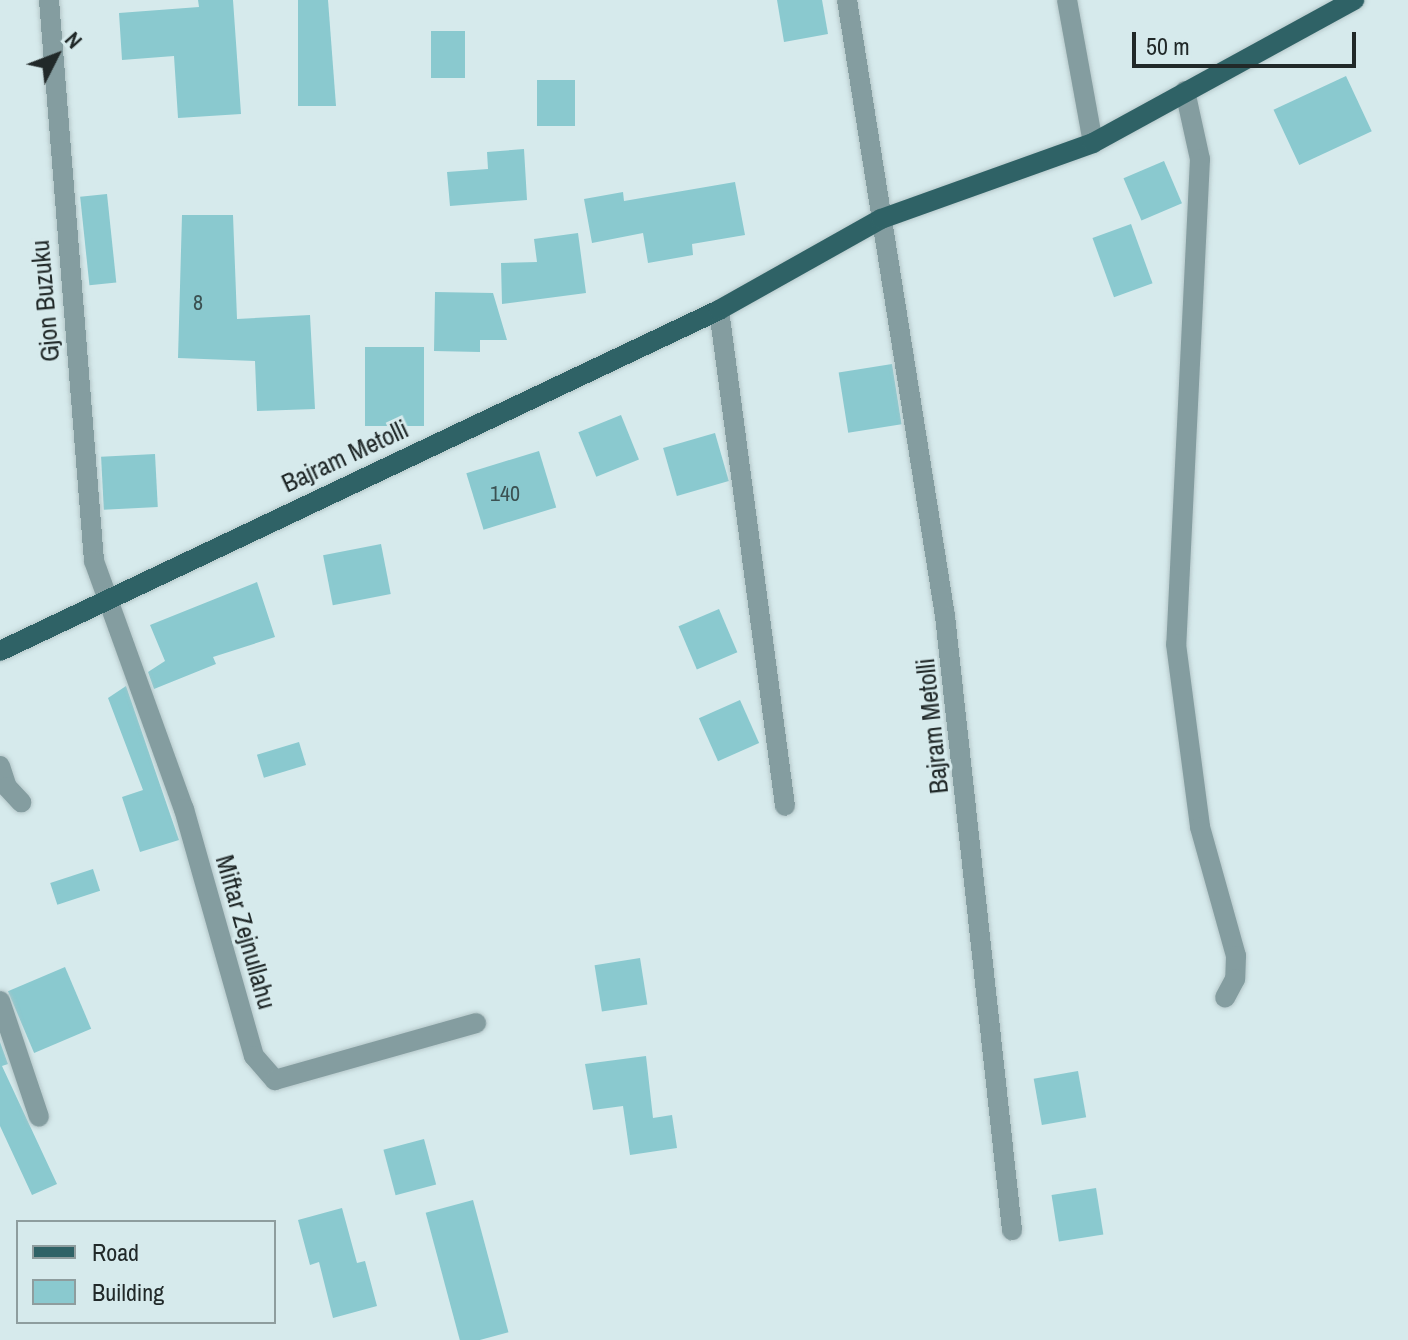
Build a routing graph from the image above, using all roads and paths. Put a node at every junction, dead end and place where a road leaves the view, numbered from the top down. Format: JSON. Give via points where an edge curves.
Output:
{"nodes":[{"id":1,"x":49,"y":0,"type":"edge"},
{"id":2,"x":847,"y":0,"type":"edge"},
{"id":3,"x":1067,"y":0,"type":"edge"},
{"id":4,"x":1345,"y":2,"type":"edge"},
{"id":5,"x":1185,"y":91,"type":"junction"},
{"id":6,"x":1093,"y":143,"type":"junction"},
{"id":7,"x":881,"y":219,"type":"junction"},
{"id":8,"x":719,"y":310,"type":"junction"},
{"id":9,"x":108,"y":595,"type":"junction"},
{"id":10,"x":0,"y":651,"type":"edge"},
{"id":11,"x":0,"y":766,"type":"edge"},
{"id":12,"x":21,"y":802,"type":"dead end"},
{"id":13,"x":785,"y":806,"type":"dead end"},
{"id":14,"x":1225,"y":998,"type":"dead end"},
{"id":15,"x":0,"y":1001,"type":"edge"},
{"id":16,"x":476,"y":1023,"type":"dead end"},
{"id":17,"x":39,"y":1117,"type":"dead end"},
{"id":18,"x":1012,"y":1230,"type":"dead end"}],
"edges":[{"from":1,"to":9,"type":"street","name":"Gjon Buzuku","via":[[94,561]]},
{"from":2,"to":7,"type":"street","name":"Bajram Metolli"},
{"from":3,"to":6,"type":"street"},
{"from":4,"to":5,"type":"main road","name":"Bajram Metolli"},
{"from":5,"to":6,"type":"main road","name":"Bajram Metolli"},
{"from":5,"to":14,"type":"street","via":[[1200,159],[1176,644],[1200,827],[1236,956],[1235,979]]},
{"from":6,"to":7,"type":"main road","name":"Bajram Metolli"},
{"from":7,"to":8,"type":"main road","name":"Bajram Metolli"},
{"from":7,"to":18,"type":"street","name":"Bajram Metolli","via":[[945,616]]},
{"from":8,"to":9,"type":"main road","name":"Bajram Metolli"},
{"from":8,"to":13,"type":"street"},
{"from":9,"to":10,"type":"main road","name":"Bajram Metolli"},
{"from":9,"to":16,"type":"street","name":"Miftar Zejnullahu","via":[[184,809],[254,1056],[275,1080]]},
{"from":11,"to":12,"type":"street","via":[[7,787]]},
{"from":15,"to":17,"type":"street"}]}
